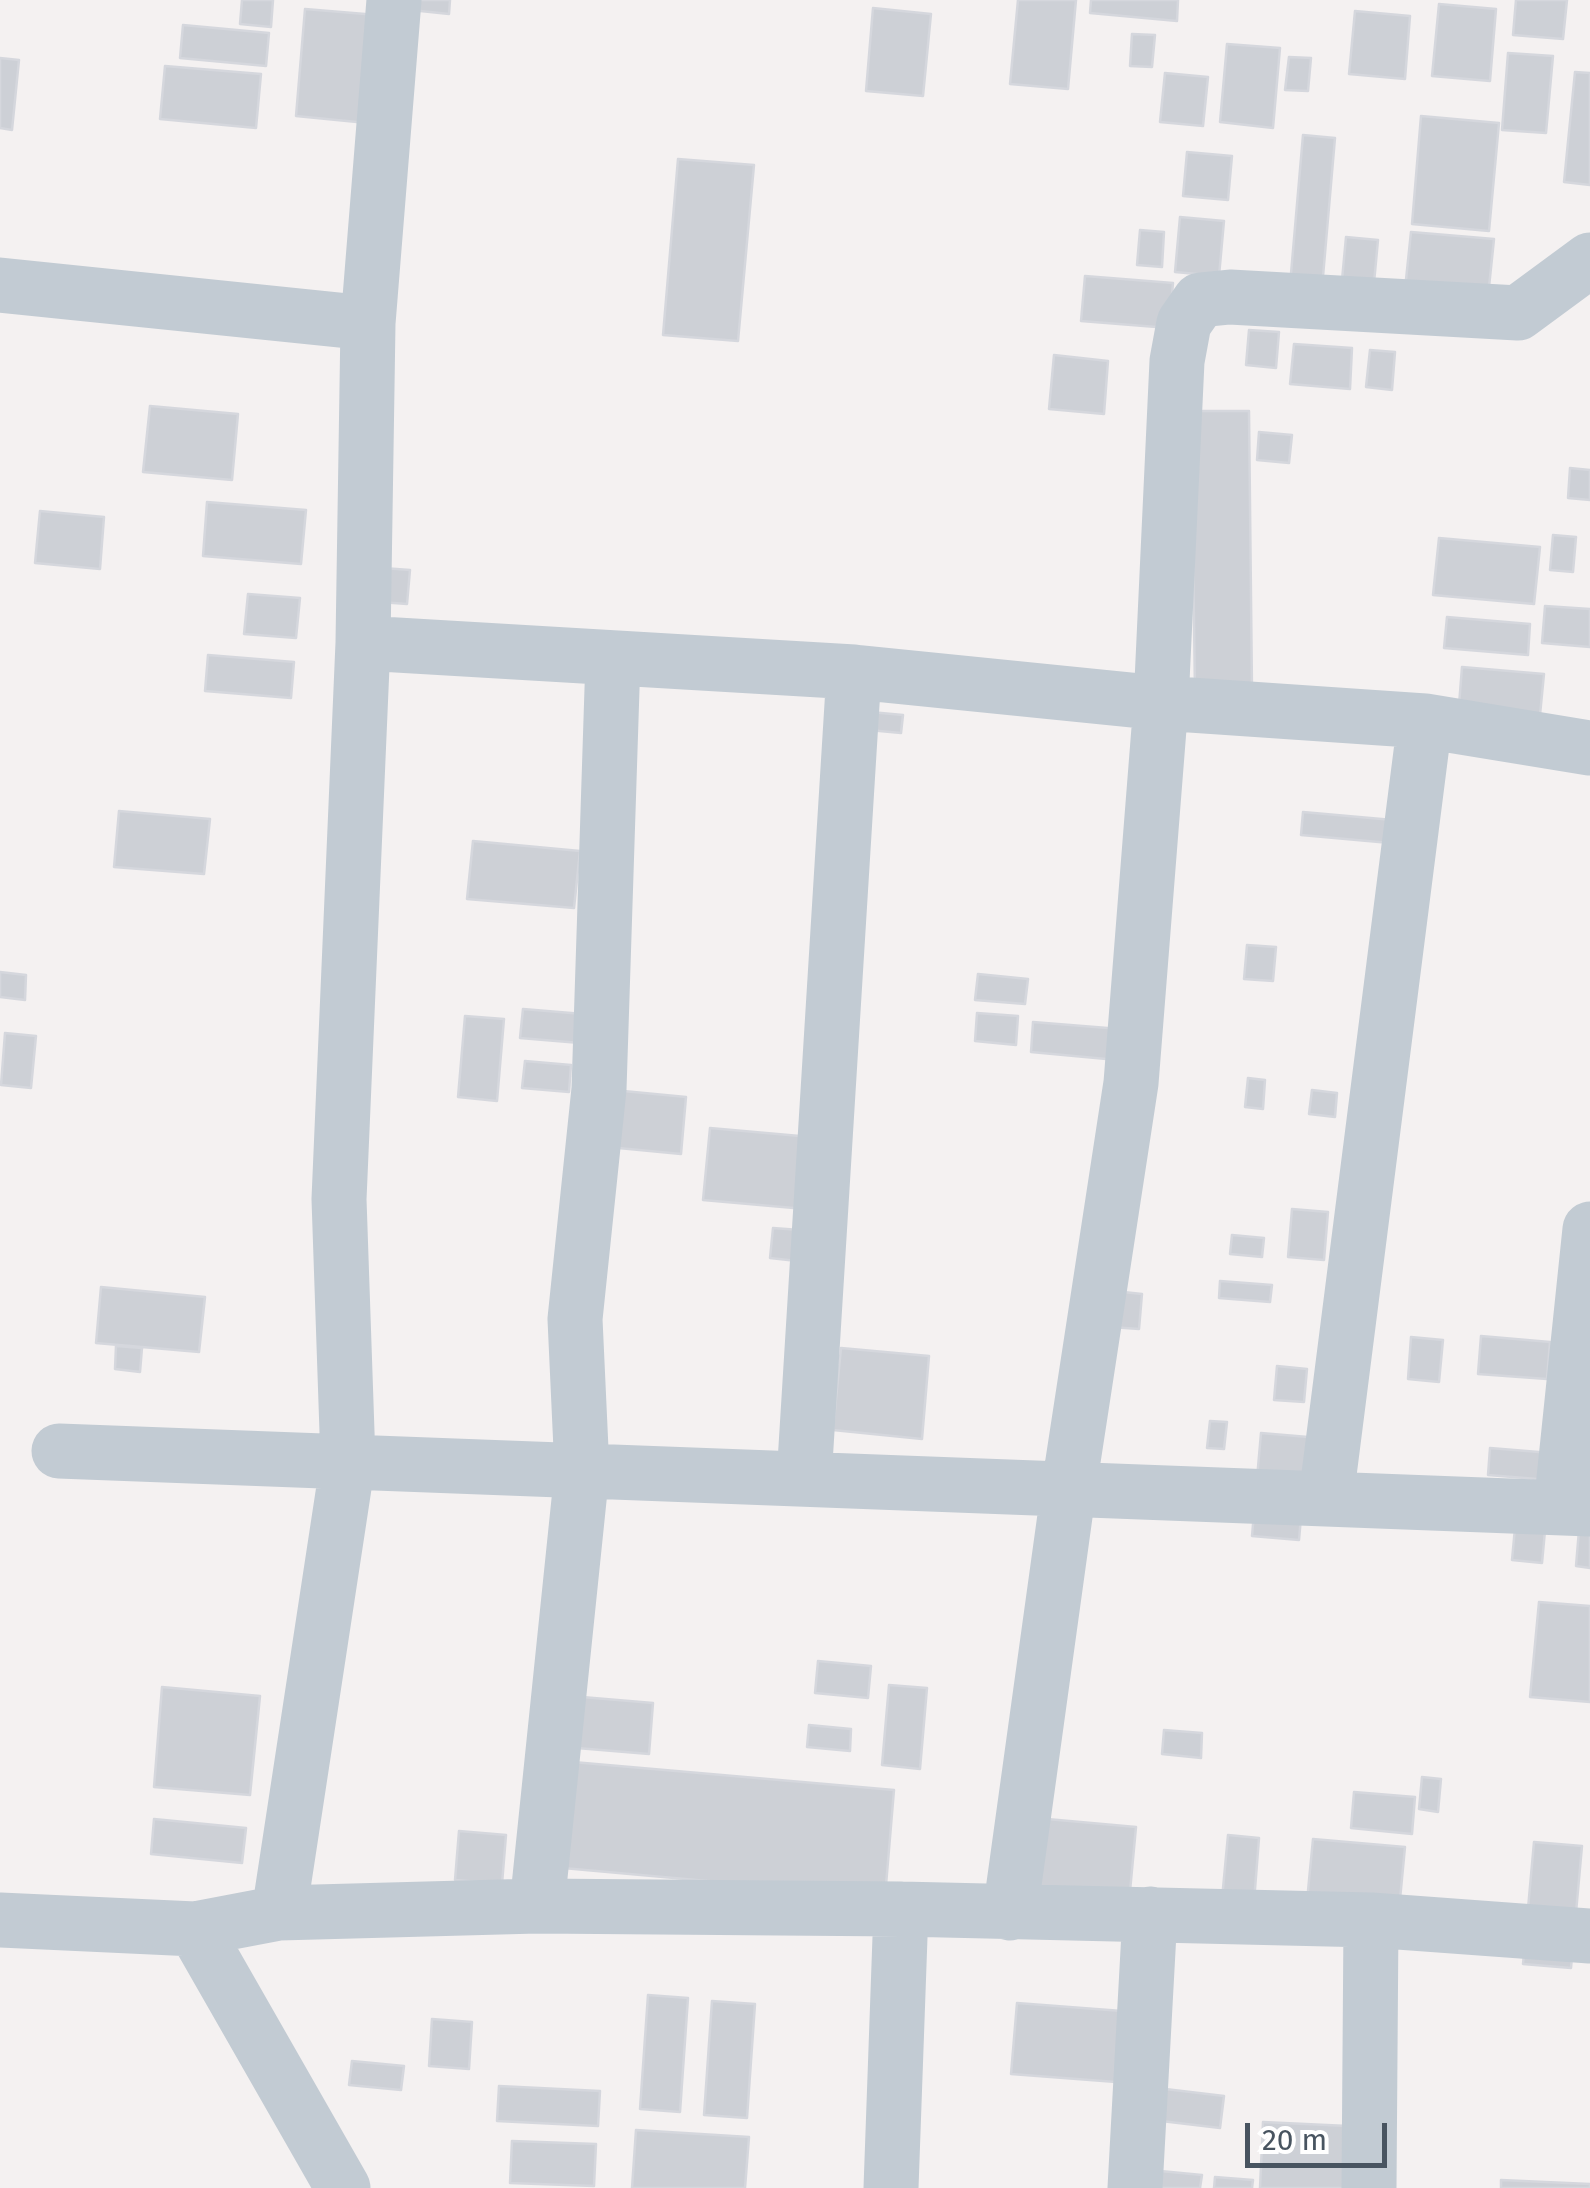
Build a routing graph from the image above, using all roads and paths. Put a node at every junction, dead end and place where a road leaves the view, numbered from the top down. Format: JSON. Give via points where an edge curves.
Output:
{"nodes":[{"id":1,"x":394,"y":0,"type":"edge"},
{"id":2,"x":1590,"y":260,"type":"edge"},
{"id":3,"x":0,"y":286,"type":"edge"},
{"id":4,"x":368,"y":323,"type":"junction"},
{"id":5,"x":364,"y":643,"type":"junction"},
{"id":6,"x":613,"y":658,"type":"junction"},
{"id":7,"x":854,"y":672,"type":"junction"},
{"id":8,"x":1161,"y":702,"type":"junction"},
{"id":9,"x":1425,"y":721,"type":"junction"},
{"id":10,"x":1590,"y":748,"type":"edge"},
{"id":11,"x":1590,"y":1229,"type":"edge"},
{"id":12,"x":59,"y":1451,"type":"dead end"},
{"id":13,"x":348,"y":1462,"type":"junction"},
{"id":14,"x":582,"y":1470,"type":"junction"},
{"id":15,"x":804,"y":1479,"type":"junction"},
{"id":16,"x":1068,"y":1487,"type":"junction"},
{"id":17,"x":1326,"y":1498,"type":"junction"},
{"id":18,"x":1575,"y":1508,"type":"edge"},
{"id":19,"x":537,"y":1906,"type":"junction"},
{"id":20,"x":902,"y":1910,"type":"junction"},
{"id":21,"x":279,"y":1913,"type":"junction"},
{"id":22,"x":1010,"y":1914,"type":"junction"},
{"id":23,"x":1150,"y":1914,"type":"junction"},
{"id":24,"x":0,"y":1920,"type":"edge"},
{"id":25,"x":1371,"y":1920,"type":"junction"},
{"id":26,"x":195,"y":1929,"type":"junction"},
{"id":27,"x":1590,"y":1936,"type":"edge"},
{"id":28,"x":343,"y":2188,"type":"edge"},
{"id":29,"x":891,"y":2188,"type":"edge"},
{"id":30,"x":1135,"y":2188,"type":"edge"},
{"id":31,"x":1368,"y":2188,"type":"edge"}],
"edges":[{"from":1,"to":4,"type":"street"},
{"from":2,"to":8,"type":"street","via":[[1518,313],[1200,300],[1184,323],[1177,361]]},
{"from":3,"to":4,"type":"street"},
{"from":4,"to":5,"type":"street"},
{"from":5,"to":6,"type":"street"},
{"from":5,"to":13,"type":"street","via":[[339,1199]]},
{"from":6,"to":7,"type":"street"},
{"from":6,"to":14,"type":"street","via":[[599,1089],[576,1319]]},
{"from":7,"to":8,"type":"street"},
{"from":7,"to":15,"type":"street"},
{"from":8,"to":9,"type":"street"},
{"from":8,"to":16,"type":"street","via":[[1131,1083]]},
{"from":9,"to":10,"type":"street"},
{"from":9,"to":17,"type":"street"},
{"from":11,"to":18,"type":"street"},
{"from":12,"to":13,"type":"street"},
{"from":13,"to":14,"type":"street"},
{"from":13,"to":21,"type":"street"},
{"from":14,"to":15,"type":"street"},
{"from":14,"to":19,"type":"street"},
{"from":15,"to":16,"type":"street"},
{"from":16,"to":17,"type":"street"},
{"from":16,"to":22,"type":"street"},
{"from":17,"to":18,"type":"street"},
{"from":19,"to":20,"type":"street"},
{"from":19,"to":21,"type":"street"},
{"from":20,"to":22,"type":"street"},
{"from":20,"to":29,"type":"street"},
{"from":21,"to":26,"type":"street"},
{"from":22,"to":23,"type":"street"},
{"from":23,"to":25,"type":"street"},
{"from":23,"to":30,"type":"street"},
{"from":24,"to":26,"type":"street"},
{"from":25,"to":27,"type":"street"},
{"from":25,"to":31,"type":"street"},
{"from":26,"to":28,"type":"street"}]}
